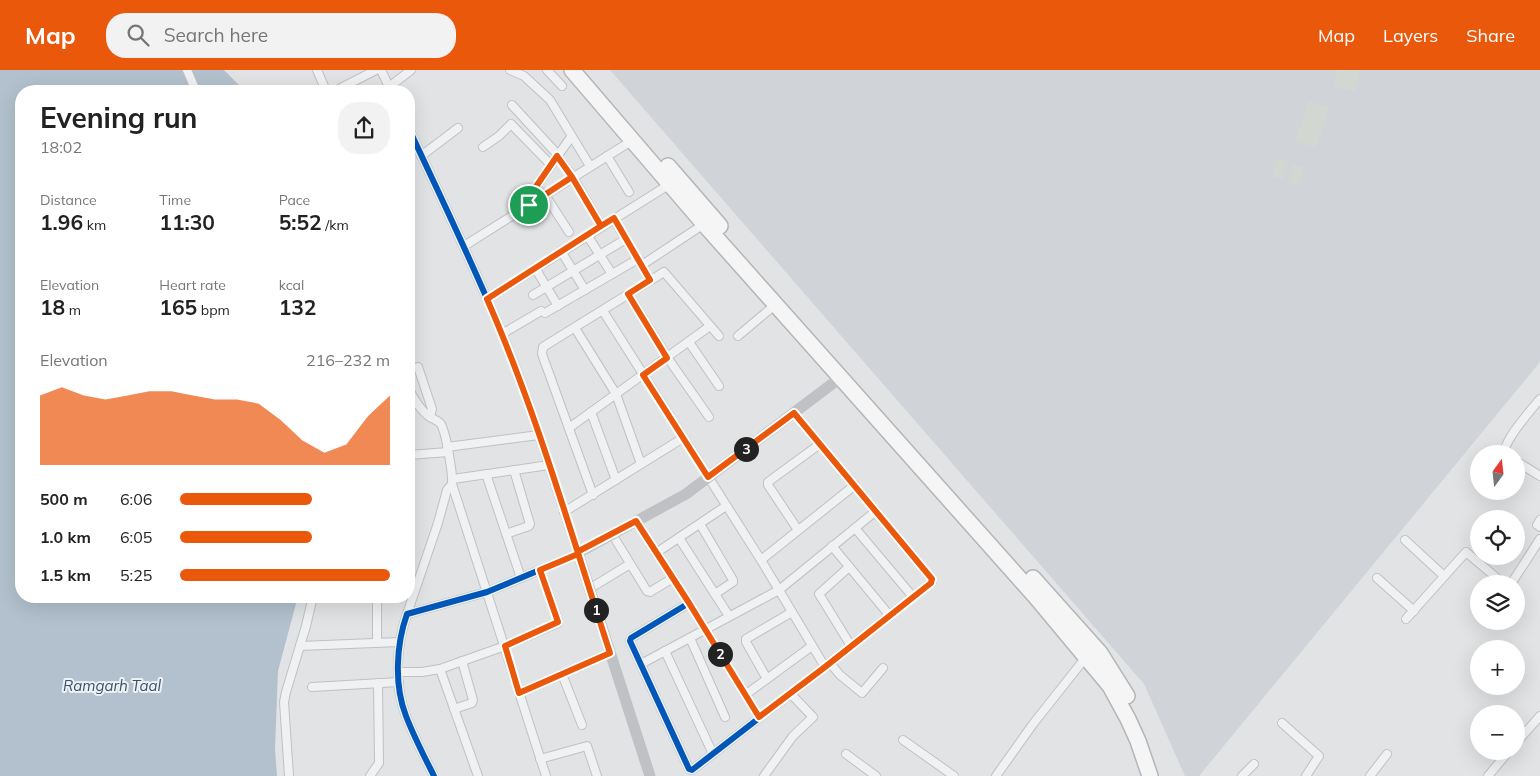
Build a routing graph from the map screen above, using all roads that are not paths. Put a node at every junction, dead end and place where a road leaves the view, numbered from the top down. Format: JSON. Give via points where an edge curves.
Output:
{"nodes":[{"id":1,"x":187,"y":70,"type":"edge"},
{"id":2,"x":317,"y":70,"type":"edge"},
{"id":3,"x":376,"y":70,"type":"edge"},
{"id":4,"x":381,"y":70,"type":"edge"},
{"id":5,"x":411,"y":70,"type":"edge"},
{"id":6,"x":513,"y":70,"type":"edge"},
{"id":7,"x":547,"y":70,"type":"edge"},
{"id":8,"x":572,"y":70,"type":"edge"},
{"id":9,"x":586,"y":70,"type":"edge"},
{"id":10,"x":193,"y":85,"type":"edge"},
{"id":11,"x":323,"y":85,"type":"edge"},
{"id":12,"x":347,"y":85,"type":"edge"},
{"id":13,"x":388,"y":85,"type":"edge"},
{"id":14,"x":394,"y":85,"type":"edge"},
{"id":15,"x":562,"y":86,"type":"dead end"},
{"id":16,"x":512,"y":105,"type":"dead end"},
{"id":17,"x":458,"y":128,"type":"dead end"},
{"id":18,"x":571,"y":137,"type":"junction"},
{"id":19,"x":633,"y":140,"type":"junction"},
{"id":20,"x":415,"y":142,"type":"edge"},
{"id":21,"x":417,"y":146,"type":"joint"},
{"id":22,"x":483,"y":147,"type":"dead end"},
{"id":23,"x":421,"y":156,"type":"junction"},
{"id":24,"x":558,"y":156,"type":"junction"},
{"id":25,"x":607,"y":156,"type":"junction"},
{"id":26,"x":551,"y":165,"type":"junction"},
{"id":27,"x":590,"y":166,"type":"junction"},
{"id":28,"x":572,"y":177,"type":"junction"},
{"id":29,"x":670,"y":184,"type":"junction"},
{"id":30,"x":629,"y":192,"type":"dead end"},
{"id":31,"x":545,"y":195,"type":"junction"},
{"id":32,"x":529,"y":205,"type":"junction"},
{"id":33,"x":614,"y":218,"type":"junction"},
{"id":34,"x":704,"y":224,"type":"junction"},
{"id":35,"x":601,"y":226,"type":"junction"},
{"id":36,"x":569,"y":232,"type":"dead end"},
{"id":37,"x":587,"y":235,"type":"junction"},
{"id":38,"x":626,"y":239,"type":"junction"},
{"id":39,"x":464,"y":246,"type":"junction"},
{"id":40,"x":561,"y":251,"type":"junction"},
{"id":41,"x":600,"y":255,"type":"junction"},
{"id":42,"x":640,"y":262,"type":"junction"},
{"id":43,"x":535,"y":268,"type":"junction"},
{"id":44,"x":574,"y":271,"type":"junction"},
{"id":45,"x":612,"y":274,"type":"junction"},
{"id":46,"x":650,"y":280,"type":"junction"},
{"id":47,"x":547,"y":287,"type":"junction"},
{"id":48,"x":585,"y":290,"type":"junction"},
{"id":49,"x":628,"y":294,"type":"junction"},
{"id":50,"x":533,"y":295,"type":"dead end"},
{"id":51,"x":487,"y":299,"type":"junction"},
{"id":52,"x":776,"y":304,"type":"junction"},
{"id":53,"x":558,"y":306,"type":"junction"},
{"id":54,"x":603,"y":311,"type":"junction"},
{"id":55,"x":710,"y":326,"type":"junction"},
{"id":56,"x":576,"y":328,"type":"junction"},
{"id":57,"x":502,"y":334,"type":"junction"},
{"id":58,"x":719,"y":336,"type":"dead end"},
{"id":59,"x":738,"y":336,"type":"dead end"},
{"id":60,"x":689,"y":342,"type":"junction"},
{"id":61,"x":667,"y":358,"type":"junction"},
{"id":62,"x":418,"y":367,"type":"dead end"},
{"id":63,"x":643,"y":375,"type":"junction"},
{"id":64,"x":840,"y":378,"type":"junction"},
{"id":65,"x":719,"y":386,"type":"dead end"},
{"id":66,"x":616,"y":394,"type":"junction"},
{"id":67,"x":415,"y":399,"type":"edge"},
{"id":68,"x":1540,"y":399,"type":"edge"},
{"id":69,"x":591,"y":412,"type":"junction"},
{"id":70,"x":794,"y":413,"type":"junction"},
{"id":71,"x":430,"y":417,"type":"junction"},
{"id":72,"x":709,"y":417,"type":"dead end"},
{"id":73,"x":569,"y":428,"type":"junction"},
{"id":74,"x":539,"y":435,"type":"junction"},
{"id":75,"x":683,"y":438,"type":"junction"},
{"id":76,"x":820,"y":444,"type":"junction"},
{"id":77,"x":1507,"y":445,"type":"edge"},
{"id":78,"x":448,"y":449,"type":"junction"},
{"id":79,"x":415,"y":454,"type":"edge"},
{"id":80,"x":641,"y":464,"type":"junction"},
{"id":81,"x":549,"y":466,"type":"junction"},
{"id":82,"x":1525,"y":467,"type":"edge"},
{"id":83,"x":514,"y":470,"type":"junction"},
{"id":84,"x":486,"y":474,"type":"junction"},
{"id":85,"x":1540,"y":476,"type":"edge"},
{"id":86,"x":708,"y":477,"type":"junction"},
{"id":87,"x":616,"y":480,"type":"junction"},
{"id":88,"x":453,"y":481,"type":"junction"},
{"id":89,"x":855,"y":485,"type":"junction"},
{"id":90,"x":593,"y":495,"type":"junction"},
{"id":91,"x":726,"y":506,"type":"junction"},
{"id":92,"x":876,"y":511,"type":"junction"},
{"id":93,"x":564,"y":512,"type":"junction"},
{"id":94,"x":1540,"y":520,"type":"edge"},
{"id":95,"x":636,"y":521,"type":"junction"},
{"id":96,"x":700,"y":524,"type":"junction"},
{"id":97,"x":1540,"y":527,"type":"edge"},
{"id":98,"x":855,"y":528,"type":"junction"},
{"id":99,"x":798,"y":530,"type":"junction"},
{"id":100,"x":506,"y":534,"type":"junction"},
{"id":101,"x":612,"y":534,"type":"junction"},
{"id":102,"x":679,"y":538,"type":"junction"},
{"id":103,"x":1540,"y":539,"type":"edge"},
{"id":104,"x":1404,"y":540,"type":"dead end"},
{"id":105,"x":832,"y":546,"type":"junction"},
{"id":106,"x":656,"y":553,"type":"junction"},
{"id":107,"x":578,"y":554,"type":"junction"},
{"id":108,"x":761,"y":560,"type":"junction"},
{"id":109,"x":630,"y":564,"type":"junction"},
{"id":110,"x":849,"y":567,"type":"junction"},
{"id":111,"x":540,"y":570,"type":"junction"},
{"id":112,"x":1494,"y":575,"type":"edge"},
{"id":113,"x":1517,"y":575,"type":"edge"},
{"id":114,"x":1444,"y":576,"type":"junction"},
{"id":115,"x":521,"y":578,"type":"junction"},
{"id":116,"x":673,"y":578,"type":"junction"},
{"id":117,"x":1377,"y":578,"type":"dead end"},
{"id":118,"x":589,"y":589,"type":"junction"},
{"id":119,"x":778,"y":590,"type":"junction"},
{"id":120,"x":415,"y":591,"type":"edge"},
{"id":121,"x":487,"y":592,"type":"junction"},
{"id":122,"x":715,"y":594,"type":"junction"},
{"id":123,"x":913,"y":597,"type":"junction"},
{"id":124,"x":311,"y":603,"type":"edge"},
{"id":125,"x":377,"y":603,"type":"edge"},
{"id":126,"x":411,"y":603,"type":"edge"},
{"id":127,"x":689,"y":603,"type":"junction"},
{"id":128,"x":1414,"y":611,"type":"junction"},
{"id":129,"x":792,"y":612,"type":"junction"},
{"id":130,"x":407,"y":614,"type":"junction"},
{"id":131,"x":729,"y":616,"type":"junction"},
{"id":132,"x":890,"y":616,"type":"junction"},
{"id":133,"x":1406,"y":619,"type":"dead end"},
{"id":134,"x":705,"y":629,"type":"junction"},
{"id":135,"x":690,"y":638,"type":"junction"},
{"id":136,"x":399,"y":642,"type":"junction"},
{"id":137,"x":377,"y":643,"type":"junction"},
{"id":138,"x":300,"y":646,"type":"junction"},
{"id":139,"x":505,"y":646,"type":"junction"},
{"id":140,"x":812,"y":646,"type":"junction"},
{"id":141,"x":852,"y":646,"type":"junction"},
{"id":142,"x":665,"y":651,"type":"junction"},
{"id":143,"x":610,"y":653,"type":"junction"},
{"id":144,"x":1086,"y":657,"type":"junction"},
{"id":145,"x":462,"y":661,"type":"junction"},
{"id":146,"x":641,"y":664,"type":"junction"},
{"id":147,"x":827,"y":665,"type":"junction"},
{"id":148,"x":883,"y":668,"type":"dead end"},
{"id":149,"x":440,"y":669,"type":"junction"},
{"id":150,"x":398,"y":672,"type":"junction"},
{"id":151,"x":562,"y":674,"type":"junction"},
{"id":152,"x":767,"y":679,"type":"junction"},
{"id":153,"x":399,"y":682,"type":"junction"},
{"id":154,"x":378,"y":683,"type":"junction"},
{"id":155,"x":312,"y":687,"type":"dead end"},
{"id":156,"x":519,"y":693,"type":"junction"},
{"id":157,"x":790,"y":693,"type":"junction"},
{"id":158,"x":745,"y":695,"type":"junction"},
{"id":159,"x":454,"y":709,"type":"junction"},
{"id":160,"x":1540,"y":716,"type":"edge"},
{"id":161,"x":759,"y":717,"type":"junction"},
{"id":162,"x":725,"y":718,"type":"dead end"},
{"id":163,"x":1282,"y":723,"type":"dead end"},
{"id":164,"x":582,"y":725,"type":"dead end"},
{"id":165,"x":1525,"y":733,"type":"edge"},
{"id":166,"x":903,"y":740,"type":"dead end"},
{"id":167,"x":713,"y":754,"type":"junction"},
{"id":168,"x":846,"y":754,"type":"dead end"},
{"id":169,"x":1387,"y":754,"type":"dead end"},
{"id":170,"x":540,"y":759,"type":"junction"},
{"id":171,"x":1501,"y":760,"type":"edge"},
{"id":172,"x":1254,"y":764,"type":"dead end"},
{"id":173,"x":289,"y":776,"type":"edge"},
{"id":174,"x":370,"y":776,"type":"edge"},
{"id":175,"x":434,"y":776,"type":"edge"},
{"id":176,"x":478,"y":776,"type":"edge"},
{"id":177,"x":546,"y":776,"type":"edge"},
{"id":178,"x":597,"y":776,"type":"edge"},
{"id":179,"x":650,"y":776,"type":"edge"},
{"id":180,"x":764,"y":776,"type":"edge"},
{"id":181,"x":876,"y":776,"type":"edge"},
{"id":182,"x":954,"y":776,"type":"edge"},
{"id":183,"x":996,"y":776,"type":"edge"},
{"id":184,"x":1150,"y":776,"type":"edge"},
{"id":185,"x":1161,"y":776,"type":"edge"},
{"id":186,"x":1242,"y":776,"type":"edge"},
{"id":187,"x":1306,"y":776,"type":"edge"},
{"id":188,"x":1370,"y":776,"type":"edge"},
{"id":189,"x":1488,"y":776,"type":"edge"}],
"edges":[{"from":1,"to":10,"type":"street"},
{"from":2,"to":11,"type":"street"},
{"from":3,"to":12,"type":"street"},
{"from":4,"to":13,"type":"street"},
{"from":5,"to":14,"type":"street"},
{"from":6,"to":18,"type":"street","via":[[550,100]]},
{"from":7,"to":15,"type":"street"},
{"from":8,"to":19,"type":"highway"},
{"from":9,"to":185,"type":"highway","via":[[712,217],[1100,654],[1137,714]]},
{"from":16,"to":24,"type":"street"},
{"from":17,"to":23,"type":"street"},
{"from":18,"to":24,"type":"street"},
{"from":18,"to":27,"type":"street"},
{"from":19,"to":25,"type":"street"},
{"from":19,"to":29,"type":"highway"},
{"from":20,"to":21,"type":"street"},
{"from":21,"to":23,"type":"street"},
{"from":22,"to":26,"type":"street","via":[[511,124]]},
{"from":23,"to":39,"type":"street"},
{"from":24,"to":26,"type":"street"},
{"from":24,"to":28,"type":"street"},
{"from":25,"to":27,"type":"street"},
{"from":25,"to":30,"type":"street"},
{"from":26,"to":32,"type":"street","via":[[535,188]]},
{"from":27,"to":28,"type":"street"},
{"from":28,"to":31,"type":"street"},
{"from":28,"to":35,"type":"street"},
{"from":29,"to":33,"type":"street"},
{"from":29,"to":34,"type":"highway"},
{"from":31,"to":32,"type":"street"},
{"from":31,"to":36,"type":"street"},
{"from":32,"to":39,"type":"street"},
{"from":33,"to":35,"type":"street"},
{"from":33,"to":38,"type":"street"},
{"from":34,"to":42,"type":"street"},
{"from":34,"to":52,"type":"highway"},
{"from":35,"to":37,"type":"street"},
{"from":37,"to":40,"type":"street"},
{"from":37,"to":41,"type":"street"},
{"from":38,"to":41,"type":"street"},
{"from":38,"to":42,"type":"street"},
{"from":39,"to":51,"type":"street"},
{"from":40,"to":43,"type":"street"},
{"from":40,"to":44,"type":"street"},
{"from":41,"to":44,"type":"street"},
{"from":41,"to":45,"type":"street"},
{"from":42,"to":45,"type":"street"},
{"from":42,"to":46,"type":"street"},
{"from":43,"to":47,"type":"street"},
{"from":43,"to":51,"type":"street"},
{"from":44,"to":47,"type":"street"},
{"from":44,"to":48,"type":"street"},
{"from":45,"to":48,"type":"street"},
{"from":46,"to":49,"type":"street"},
{"from":46,"to":55,"type":"street","via":[[665,273]]},
{"from":47,"to":50,"type":"street"},
{"from":47,"to":53,"type":"street"},
{"from":48,"to":53,"type":"street"},
{"from":49,"to":54,"type":"street"},
{"from":49,"to":61,"type":"street"},
{"from":51,"to":57,"type":"street"},
{"from":52,"to":59,"type":"street"},
{"from":52,"to":64,"type":"highway"},
{"from":53,"to":57,"type":"street"},
{"from":54,"to":56,"type":"street"},
{"from":54,"to":63,"type":"street"},
{"from":55,"to":58,"type":"street"},
{"from":55,"to":60,"type":"street"},
{"from":56,"to":66,"type":"street"},
{"from":56,"to":73,"type":"street","via":[[543,348],[542,352]]},
{"from":57,"to":74,"type":"street"},
{"from":60,"to":61,"type":"street"},
{"from":60,"to":65,"type":"street"},
{"from":61,"to":63,"type":"street"},
{"from":61,"to":72,"type":"street"},
{"from":62,"to":71,"type":"street","via":[[432,409]]},
{"from":63,"to":66,"type":"street"},
{"from":63,"to":75,"type":"street"},
{"from":64,"to":70,"type":"street"},
{"from":64,"to":144,"type":"highway"},
{"from":66,"to":69,"type":"street"},
{"from":66,"to":80,"type":"street"},
{"from":67,"to":71,"type":"street"},
{"from":68,"to":77,"type":"street"},
{"from":69,"to":73,"type":"street"},
{"from":69,"to":87,"type":"street"},
{"from":70,"to":76,"type":"street"},
{"from":70,"to":86,"type":"street"},
{"from":71,"to":78,"type":"street","via":[[442,426]]},
{"from":73,"to":90,"type":"street"},
{"from":74,"to":78,"type":"street"},
{"from":74,"to":81,"type":"street"},
{"from":75,"to":80,"type":"street"},
{"from":75,"to":86,"type":"street"},
{"from":76,"to":89,"type":"street"},
{"from":76,"to":99,"type":"street","via":[[768,482]]},
{"from":78,"to":79,"type":"street"},
{"from":78,"to":88,"type":"street"},
{"from":80,"to":87,"type":"street"},
{"from":81,"to":83,"type":"street"},
{"from":81,"to":93,"type":"street"},
{"from":82,"to":85,"type":"street"},
{"from":83,"to":84,"type":"street"},
{"from":83,"to":100,"type":"street","via":[[530,524]]},
{"from":84,"to":88,"type":"street"},
{"from":84,"to":100,"type":"street"},
{"from":86,"to":91,"type":"street"},
{"from":86,"to":95,"type":"street","via":[[686,494]]},
{"from":87,"to":90,"type":"street"},
{"from":88,"to":120,"type":"street","via":[[447,490]]},
{"from":88,"to":121,"type":"street"},
{"from":89,"to":92,"type":"street"},
{"from":89,"to":99,"type":"street"},
{"from":90,"to":93,"type":"street"},
{"from":91,"to":96,"type":"street"},
{"from":91,"to":108,"type":"street"},
{"from":92,"to":98,"type":"street"},
{"from":92,"to":123,"type":"street","via":[[932,579]]},
{"from":93,"to":107,"type":"street"},
{"from":94,"to":97,"type":"street","via":[[1537,525]]},
{"from":95,"to":101,"type":"street"},
{"from":95,"to":106,"type":"street"},
{"from":96,"to":102,"type":"street"},
{"from":96,"to":122,"type":"street","via":[[733,580]]},
{"from":98,"to":105,"type":"street"},
{"from":98,"to":123,"type":"street"},
{"from":99,"to":108,"type":"street"},
{"from":100,"to":115,"type":"street"},
{"from":101,"to":107,"type":"street"},
{"from":101,"to":109,"type":"street"},
{"from":102,"to":106,"type":"street"},
{"from":102,"to":122,"type":"street"},
{"from":103,"to":113,"type":"street"},
{"from":104,"to":114,"type":"street"},
{"from":105,"to":110,"type":"street"},
{"from":105,"to":119,"type":"street"},
{"from":106,"to":116,"type":"street"},
{"from":107,"to":111,"type":"street"},
{"from":107,"to":118,"type":"street"},
{"from":108,"to":119,"type":"street"},
{"from":109,"to":116,"type":"street","via":[[648,592]]},
{"from":109,"to":118,"type":"street"},
{"from":110,"to":132,"type":"street"},
{"from":110,"to":141,"type":"street","via":[[819,594]]},
{"from":111,"to":115,"type":"street"},
{"from":111,"to":139,"type":"street","via":[[558,624]]},
{"from":112,"to":114,"type":"street","via":[[1467,552]]},
{"from":114,"to":128,"type":"street"},
{"from":115,"to":121,"type":"street"},
{"from":116,"to":127,"type":"street"},
{"from":117,"to":128,"type":"street"},
{"from":118,"to":143,"type":"street"},
{"from":119,"to":129,"type":"street"},
{"from":119,"to":131,"type":"street"},
{"from":121,"to":130,"type":"street"},
{"from":121,"to":139,"type":"street"},
{"from":122,"to":131,"type":"street"},
{"from":123,"to":132,"type":"street"},
{"from":124,"to":138,"type":"street"},
{"from":125,"to":137,"type":"street"},
{"from":126,"to":130,"type":"street"},
{"from":127,"to":134,"type":"street"},
{"from":127,"to":146,"type":"street","via":[[631,638]]},
{"from":128,"to":133,"type":"street"},
{"from":129,"to":140,"type":"street"},
{"from":129,"to":152,"type":"street","via":[[746,639]]},
{"from":130,"to":136,"type":"street"},
{"from":131,"to":134,"type":"street"},
{"from":132,"to":141,"type":"street"},
{"from":134,"to":135,"type":"street"},
{"from":134,"to":158,"type":"street"},
{"from":135,"to":142,"type":"street"},
{"from":135,"to":162,"type":"street"},
{"from":136,"to":137,"type":"street"},
{"from":136,"to":150,"type":"street"},
{"from":137,"to":138,"type":"street"},
{"from":138,"to":173,"type":"street","via":[[284,702]]},
{"from":139,"to":145,"type":"street"},
{"from":139,"to":156,"type":"street"},
{"from":140,"to":147,"type":"street"},
{"from":140,"to":152,"type":"street"},
{"from":141,"to":147,"type":"street"},
{"from":142,"to":146,"type":"street"},
{"from":142,"to":167,"type":"street"},
{"from":143,"to":151,"type":"street"},
{"from":143,"to":179,"type":"street"},
{"from":144,"to":183,"type":"street"},
{"from":144,"to":184,"type":"highway","via":[[1110,686],[1128,719]]},
{"from":145,"to":149,"type":"street"},
{"from":145,"to":159,"type":"street","via":[[473,700]]},
{"from":146,"to":167,"type":"street","via":[[690,769]]},
{"from":147,"to":148,"type":"street","via":[[862,694]]},
{"from":147,"to":157,"type":"street"},
{"from":149,"to":150,"type":"street"},
{"from":149,"to":159,"type":"street"},
{"from":150,"to":153,"type":"street"},
{"from":151,"to":156,"type":"street"},
{"from":151,"to":164,"type":"street"},
{"from":152,"to":158,"type":"street"},
{"from":153,"to":154,"type":"street"},
{"from":153,"to":175,"type":"street","via":[[405,715]]},
{"from":154,"to":155,"type":"street"},
{"from":154,"to":174,"type":"street","via":[[379,762]]},
{"from":156,"to":170,"type":"street"},
{"from":157,"to":161,"type":"street"},
{"from":157,"to":180,"type":"street","via":[[813,717],[793,736]]},
{"from":158,"to":161,"type":"street"},
{"from":159,"to":176,"type":"street"},
{"from":160,"to":165,"type":"street"},
{"from":161,"to":167,"type":"street"},
{"from":163,"to":187,"type":"street","via":[[1319,756]]},
{"from":166,"to":182,"type":"street"},
{"from":168,"to":181,"type":"street"},
{"from":169,"to":188,"type":"street"},
{"from":170,"to":177,"type":"street"},
{"from":170,"to":178,"type":"street","via":[[587,746]]},
{"from":171,"to":189,"type":"street"},
{"from":172,"to":186,"type":"street"}]}
